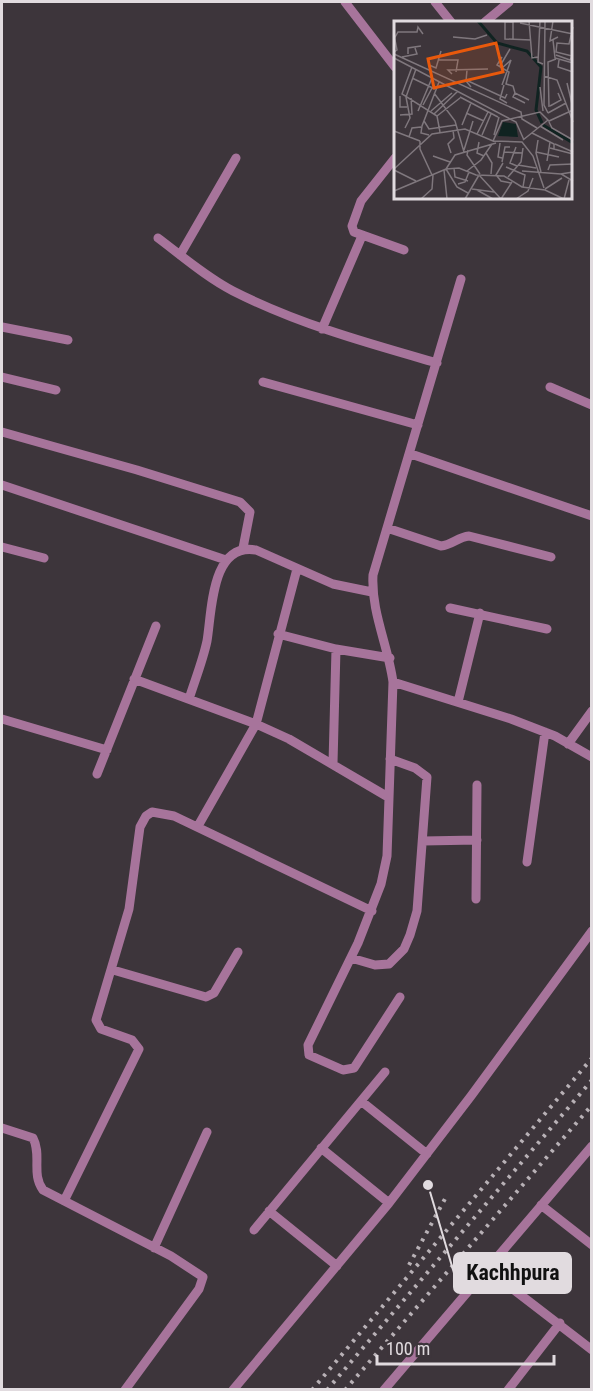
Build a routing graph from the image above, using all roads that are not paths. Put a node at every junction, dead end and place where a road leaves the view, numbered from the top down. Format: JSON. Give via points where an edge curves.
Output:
{"nodes":[{"id":1,"x":345,"y":2,"type":"edge"},
{"id":2,"x":435,"y":2,"type":"edge"},
{"id":3,"x":509,"y":2,"type":"edge"},
{"id":4,"x":450,"y":21,"type":"edge"},
{"id":5,"x":486,"y":21,"type":"edge"},
{"id":6,"x":394,"y":66,"type":"edge"},
{"id":7,"x":236,"y":158,"type":"dead end"},
{"id":8,"x":394,"y":159,"type":"edge"},
{"id":9,"x":362,"y":236,"type":"junction"},
{"id":10,"x":158,"y":238,"type":"dead end"},
{"id":11,"x":404,"y":250,"type":"dead end"},
{"id":12,"x":180,"y":255,"type":"junction"},
{"id":13,"x":461,"y":279,"type":"dead end"},
{"id":14,"x":2,"y":327,"type":"edge"},
{"id":15,"x":322,"y":329,"type":"junction"},
{"id":16,"x":68,"y":340,"type":"dead end"},
{"id":17,"x":437,"y":363,"type":"junction"},
{"id":18,"x":2,"y":377,"type":"edge"},
{"id":19,"x":263,"y":382,"type":"dead end"},
{"id":20,"x":550,"y":387,"type":"dead end"},
{"id":21,"x":56,"y":390,"type":"dead end"},
{"id":22,"x":591,"y":405,"type":"edge"},
{"id":23,"x":418,"y":425,"type":"junction"},
{"id":24,"x":2,"y":432,"type":"edge"},
{"id":25,"x":411,"y":454,"type":"junction"},
{"id":26,"x":2,"y":485,"type":"edge"},
{"id":27,"x":591,"y":516,"type":"edge"},
{"id":28,"x":387,"y":528,"type":"junction"},
{"id":29,"x":2,"y":547,"type":"edge"},
{"id":30,"x":243,"y":548,"type":"junction"},
{"id":31,"x":551,"y":557,"type":"dead end"},
{"id":32,"x":44,"y":558,"type":"dead end"},
{"id":33,"x":226,"y":560,"type":"junction"},
{"id":34,"x":297,"y":569,"type":"junction"},
{"id":35,"x":372,"y":592,"type":"junction"},
{"id":36,"x":450,"y":608,"type":"dead end"},
{"id":37,"x":480,"y":613,"type":"junction"},
{"id":38,"x":156,"y":626,"type":"dead end"},
{"id":39,"x":547,"y":629,"type":"dead end"},
{"id":40,"x":278,"y":634,"type":"junction"},
{"id":41,"x":336,"y":649,"type":"junction"},
{"id":42,"x":390,"y":658,"type":"junction"},
{"id":43,"x":134,"y":680,"type":"junction"},
{"id":44,"x":393,"y":682,"type":"junction"},
{"id":45,"x":189,"y":699,"type":"junction"},
{"id":46,"x":458,"y":702,"type":"junction"},
{"id":47,"x":591,"y":711,"type":"edge"},
{"id":48,"x":2,"y":719,"type":"edge"},
{"id":49,"x":256,"y":724,"type":"junction"},
{"id":50,"x":545,"y":732,"type":"junction"},
{"id":51,"x":568,"y":744,"type":"junction"},
{"id":52,"x":107,"y":750,"type":"junction"},
{"id":53,"x":591,"y":757,"type":"edge"},
{"id":54,"x":390,"y":759,"type":"junction"},
{"id":55,"x":333,"y":763,"type":"junction"},
{"id":56,"x":97,"y":774,"type":"dead end"},
{"id":57,"x":477,"y":785,"type":"dead end"},
{"id":58,"x":388,"y":797,"type":"junction"},
{"id":59,"x":198,"y":826,"type":"junction"},
{"id":60,"x":477,"y":840,"type":"junction"},
{"id":61,"x":423,"y":841,"type":"junction"},
{"id":62,"x":527,"y":862,"type":"dead end"},
{"id":63,"x":476,"y":899,"type":"dead end"},
{"id":64,"x":372,"y":911,"type":"junction"},
{"id":65,"x":591,"y":931,"type":"edge"},
{"id":66,"x":238,"y":952,"type":"dead end"},
{"id":67,"x":351,"y":958,"type":"junction"},
{"id":68,"x":113,"y":970,"type":"junction"},
{"id":69,"x":400,"y":997,"type":"dead end"},
{"id":70,"x":385,"y":1072,"type":"dead end"},
{"id":71,"x":361,"y":1101,"type":"junction"},
{"id":72,"x":2,"y":1128,"type":"edge"},
{"id":73,"x":207,"y":1132,"type":"dead end"},
{"id":74,"x":591,"y":1146,"type":"edge"},
{"id":75,"x":321,"y":1148,"type":"junction"},
{"id":76,"x":427,"y":1154,"type":"junction"},
{"id":77,"x":64,"y":1201,"type":"junction"},
{"id":78,"x":389,"y":1203,"type":"junction"},
{"id":79,"x":541,"y":1205,"type":"junction"},
{"id":80,"x":270,"y":1211,"type":"junction"},
{"id":81,"x":254,"y":1230,"type":"dead end"},
{"id":82,"x":591,"y":1245,"type":"edge"},
{"id":83,"x":154,"y":1248,"type":"junction"},
{"id":84,"x":337,"y":1266,"type":"junction"},
{"id":85,"x":487,"y":1269,"type":"junction"},
{"id":86,"x":560,"y":1323,"type":"junction"},
{"id":87,"x":591,"y":1350,"type":"edge"},
{"id":88,"x":125,"y":1389,"type":"edge"},
{"id":89,"x":233,"y":1389,"type":"edge"},
{"id":90,"x":384,"y":1389,"type":"edge"},
{"id":91,"x":508,"y":1389,"type":"edge"}],
"edges":[{"from":1,"to":6,"type":"street"},
{"from":2,"to":4,"type":"street"},
{"from":3,"to":5,"type":"street"},
{"from":7,"to":12,"type":"street"},
{"from":8,"to":9,"type":"street","via":[[361,201],[354,217],[354,232]]},
{"from":9,"to":11,"type":"street"},
{"from":9,"to":15,"type":"street"},
{"from":10,"to":12,"type":"street"},
{"from":12,"to":15,"type":"street","via":[[231,290]]},
{"from":13,"to":17,"type":"street"},
{"from":14,"to":16,"type":"street"},
{"from":15,"to":17,"type":"street"},
{"from":17,"to":23,"type":"street"},
{"from":18,"to":21,"type":"street"},
{"from":19,"to":23,"type":"street"},
{"from":20,"to":22,"type":"street"},
{"from":23,"to":25,"type":"street"},
{"from":24,"to":30,"type":"street","via":[[240,502],[250,512]]},
{"from":25,"to":27,"type":"street"},
{"from":25,"to":28,"type":"street"},
{"from":26,"to":33,"type":"street"},
{"from":28,"to":31,"type":"street","via":[[441,546],[469,536]]},
{"from":28,"to":35,"type":"street"},
{"from":29,"to":32,"type":"street"},
{"from":30,"to":33,"type":"street"},
{"from":30,"to":34,"type":"street"},
{"from":33,"to":45,"type":"street","via":[[214,588],[206,642]]},
{"from":34,"to":35,"type":"street","via":[[333,584]]},
{"from":34,"to":40,"type":"street"},
{"from":35,"to":42,"type":"street"},
{"from":36,"to":37,"type":"street"},
{"from":37,"to":39,"type":"street"},
{"from":37,"to":46,"type":"street"},
{"from":38,"to":43,"type":"street"},
{"from":40,"to":41,"type":"street"},
{"from":40,"to":49,"type":"street"},
{"from":41,"to":42,"type":"street"},
{"from":41,"to":55,"type":"street"},
{"from":42,"to":44,"type":"street"},
{"from":43,"to":45,"type":"street"},
{"from":43,"to":52,"type":"street"},
{"from":44,"to":46,"type":"street"},
{"from":44,"to":54,"type":"street"},
{"from":45,"to":49,"type":"street"},
{"from":46,"to":50,"type":"street"},
{"from":47,"to":51,"type":"street"},
{"from":48,"to":52,"type":"street"},
{"from":49,"to":55,"type":"street"},
{"from":49,"to":59,"type":"street"},
{"from":50,"to":51,"type":"street"},
{"from":50,"to":62,"type":"street"},
{"from":51,"to":53,"type":"street"},
{"from":52,"to":56,"type":"street"},
{"from":54,"to":58,"type":"street"},
{"from":54,"to":61,"type":"street","via":[[427,777]]},
{"from":55,"to":58,"type":"street"},
{"from":57,"to":60,"type":"street"},
{"from":58,"to":64,"type":"street","via":[[387,856]]},
{"from":59,"to":64,"type":"street"},
{"from":59,"to":68,"type":"street","via":[[161,812],[146,816],[140,827],[129,909]]},
{"from":60,"to":61,"type":"street"},
{"from":60,"to":63,"type":"street"},
{"from":61,"to":67,"type":"street","via":[[417,911],[404,949],[395,960],[382,966]]},
{"from":64,"to":67,"type":"street"},
{"from":65,"to":76,"type":"street"},
{"from":66,"to":68,"type":"street","via":[[214,993],[206,997]]},
{"from":67,"to":69,"type":"street","via":[[308,1045],[309,1055],[343,1070],[354,1068]]},
{"from":68,"to":77,"type":"street","via":[[97,1025],[132,1040],[139,1049]]},
{"from":70,"to":71,"type":"street"},
{"from":71,"to":75,"type":"street"},
{"from":71,"to":76,"type":"street"},
{"from":72,"to":77,"type":"street","via":[[33,1138],[39,1185]]},
{"from":73,"to":83,"type":"street"},
{"from":74,"to":79,"type":"street"},
{"from":75,"to":78,"type":"street"},
{"from":75,"to":80,"type":"street"},
{"from":76,"to":78,"type":"street"},
{"from":77,"to":83,"type":"street"},
{"from":78,"to":84,"type":"street"},
{"from":79,"to":82,"type":"street"},
{"from":79,"to":85,"type":"street"},
{"from":80,"to":81,"type":"street"},
{"from":80,"to":84,"type":"street"},
{"from":83,"to":88,"type":"street","via":[[198,1272],[202,1283]]},
{"from":84,"to":89,"type":"street"},
{"from":85,"to":86,"type":"street"},
{"from":85,"to":90,"type":"street"},
{"from":86,"to":87,"type":"street"},
{"from":86,"to":91,"type":"street"}]}
